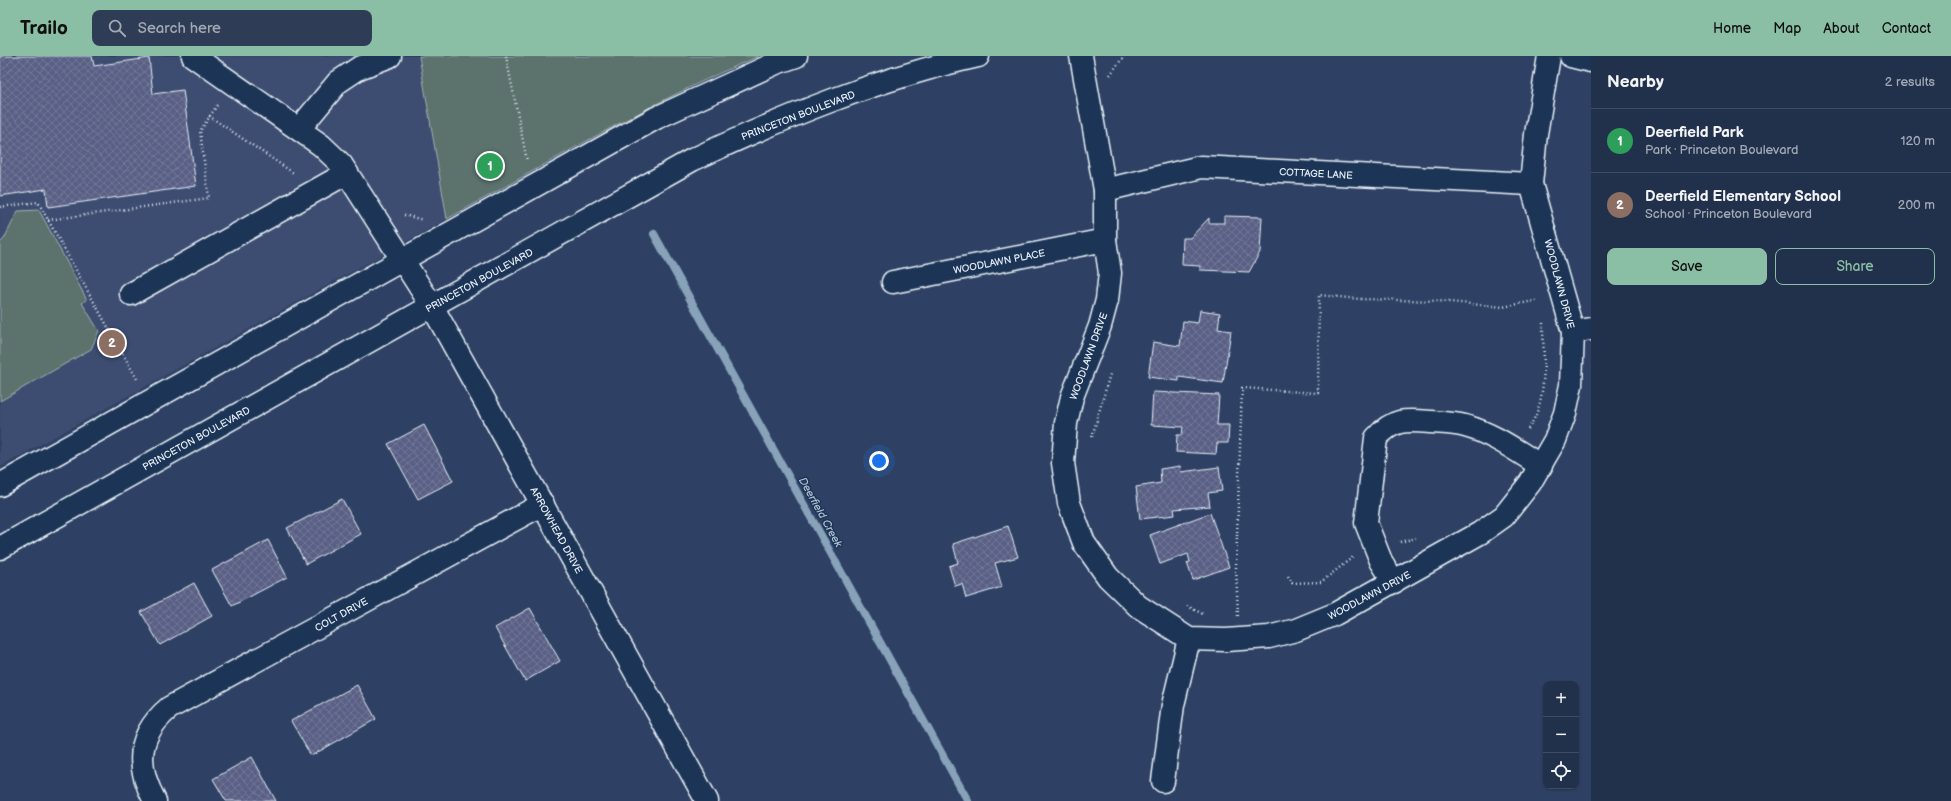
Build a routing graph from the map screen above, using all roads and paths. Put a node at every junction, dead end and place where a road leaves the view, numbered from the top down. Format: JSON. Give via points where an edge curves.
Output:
{"nodes":[{"id":1,"x":193,"y":56,"type":"edge"},
{"id":2,"x":390,"y":56,"type":"edge"},
{"id":3,"x":506,"y":56,"type":"edge"},
{"id":4,"x":796,"y":56,"type":"edge"},
{"id":5,"x":978,"y":56,"type":"edge"},
{"id":6,"x":1081,"y":56,"type":"edge"},
{"id":7,"x":1124,"y":56,"type":"edge"},
{"id":8,"x":1549,"y":56,"type":"edge"},
{"id":9,"x":1571,"y":56,"type":"edge"},
{"id":10,"x":1591,"y":61,"type":"edge"},
{"id":11,"x":1107,"y":79,"type":"dead end"},
{"id":12,"x":233,"y":84,"type":"junction"},
{"id":13,"x":209,"y":116,"type":"junction"},
{"id":14,"x":299,"y":129,"type":"junction"},
{"id":15,"x":528,"y":164,"type":"dead end"},
{"id":16,"x":347,"y":173,"type":"junction"},
{"id":17,"x":1531,"y":184,"type":"junction"},
{"id":18,"x":1104,"y":190,"type":"junction"},
{"id":19,"x":309,"y":194,"type":"junction"},
{"id":20,"x":0,"y":207,"type":"edge"},
{"id":21,"x":48,"y":220,"type":"junction"},
{"id":22,"x":1105,"y":240,"type":"junction"},
{"id":23,"x":404,"y":260,"type":"junction"},
{"id":24,"x":893,"y":282,"type":"dead end"},
{"id":25,"x":131,"y":294,"type":"dead end"},
{"id":26,"x":432,"y":306,"type":"junction"},
{"id":27,"x":1542,"y":307,"type":"dead end"},
{"id":28,"x":1543,"y":320,"type":"dead end"},
{"id":29,"x":1582,"y":330,"type":"edge"},
{"id":30,"x":1111,"y":370,"type":"dead end"},
{"id":31,"x":138,"y":381,"type":"dead end"},
{"id":32,"x":1090,"y":441,"type":"dead end"},
{"id":33,"x":1514,"y":450,"type":"junction"},
{"id":34,"x":1541,"y":466,"type":"junction"},
{"id":35,"x":0,"y":485,"type":"edge"},
{"id":36,"x":542,"y":504,"type":"junction"},
{"id":37,"x":1418,"y":538,"type":"dead end"},
{"id":38,"x":0,"y":548,"type":"edge"},
{"id":39,"x":1376,"y":549,"type":"junction"},
{"id":40,"x":1288,"y":576,"type":"dead end"},
{"id":41,"x":1394,"y":582,"type":"junction"},
{"id":42,"x":1184,"y":605,"type":"dead end"},
{"id":43,"x":1204,"y":614,"type":"dead end"},
{"id":44,"x":1238,"y":620,"type":"dead end"},
{"id":45,"x":1189,"y":639,"type":"junction"},
{"id":46,"x":1163,"y":781,"type":"dead end"},
{"id":47,"x":155,"y":801,"type":"edge"},
{"id":48,"x":707,"y":801,"type":"edge"}],
"edges":[{"from":1,"to":12,"type":"street","name":"ARROWHEAD DRIVE"},
{"from":2,"to":14,"type":"street","via":[[359,68],[338,82]]},
{"from":3,"to":15,"type":"path"},
{"from":4,"to":23,"type":"street","via":[[656,118]]},
{"from":5,"to":26,"type":"street","name":"PRINCETON BOULEVARD","via":[[881,82],[763,126],[692,160]]},
{"from":6,"to":18,"type":"street","name":"WOODLAWN DRIVE"},
{"from":7,"to":11,"type":"path"},
{"from":8,"to":17,"type":"street","name":"WOODLAWN DRIVE","via":[[1536,134]]},
{"from":9,"to":10,"type":"street"},
{"from":12,"to":13,"type":"path"},
{"from":12,"to":14,"type":"street","name":"ARROWHEAD DRIVE"},
{"from":13,"to":19,"type":"path","via":[[299,177]]},
{"from":13,"to":21,"type":"path","via":[[200,130],[209,198]]},
{"from":14,"to":16,"type":"street","name":"ARROWHEAD DRIVE","via":[[321,145]]},
{"from":16,"to":19,"type":"street"},
{"from":16,"to":23,"type":"street","name":"ARROWHEAD DRIVE"},
{"from":17,"to":18,"type":"street","name":"COTTAGE LANE","via":[[1201,167]]},
{"from":17,"to":29,"type":"street","name":"WOODLAWN DRIVE"},
{"from":18,"to":22,"type":"street","name":"WOODLAWN DRIVE"},
{"from":19,"to":25,"type":"street"},
{"from":20,"to":21,"type":"path","via":[[38,202]]},
{"from":21,"to":31,"type":"path"},
{"from":22,"to":24,"type":"street","name":"WOODLAWN PLACE"},
{"from":22,"to":45,"type":"street","name":"WOODLAWN DRIVE","via":[[1110,273],[1108,300],[1072,397],[1066,423],[1063,463],[1069,503],[1084,543],[1108,577],[1138,606]]},
{"from":23,"to":26,"type":"street","name":"ARROWHEAD DRIVE"},
{"from":23,"to":35,"type":"street"},
{"from":26,"to":36,"type":"street","name":"ARROWHEAD DRIVE"},
{"from":26,"to":38,"type":"street","name":"PRINCETON BOULEVARD"},
{"from":27,"to":44,"type":"path","via":[[1541,300],[1504,307],[1439,301],[1359,299],[1319,294],[1318,393],[1242,388],[1236,566]]},
{"from":28,"to":33,"type":"path","via":[[1543,389],[1534,421]]},
{"from":29,"to":34,"type":"street","name":"WOODLAWN DRIVE","via":[[1565,413],[1555,440]]},
{"from":30,"to":32,"type":"path"},
{"from":33,"to":34,"type":"street"},
{"from":33,"to":39,"type":"street","via":[[1464,426],[1410,420],[1394,423],[1384,429],[1376,438],[1366,523]]},
{"from":34,"to":41,"type":"street","name":"WOODLAWN DRIVE","via":[[1504,516],[1480,533]]},
{"from":36,"to":47,"type":"street","name":"COLT DRIVE","via":[[169,708],[156,719],[147,733],[141,766],[146,785]]},
{"from":36,"to":48,"type":"street","name":"ARROWHEAD DRIVE"},
{"from":37,"to":39,"type":"path"},
{"from":39,"to":40,"type":"path","via":[[1342,564],[1321,582],[1292,583]]},
{"from":39,"to":41,"type":"street"},
{"from":41,"to":45,"type":"street","name":"WOODLAWN DRIVE","via":[[1335,614],[1296,630],[1269,636],[1226,640]]},
{"from":42,"to":43,"type":"path"},
{"from":45,"to":46,"type":"street","via":[[1173,705]]}]}
